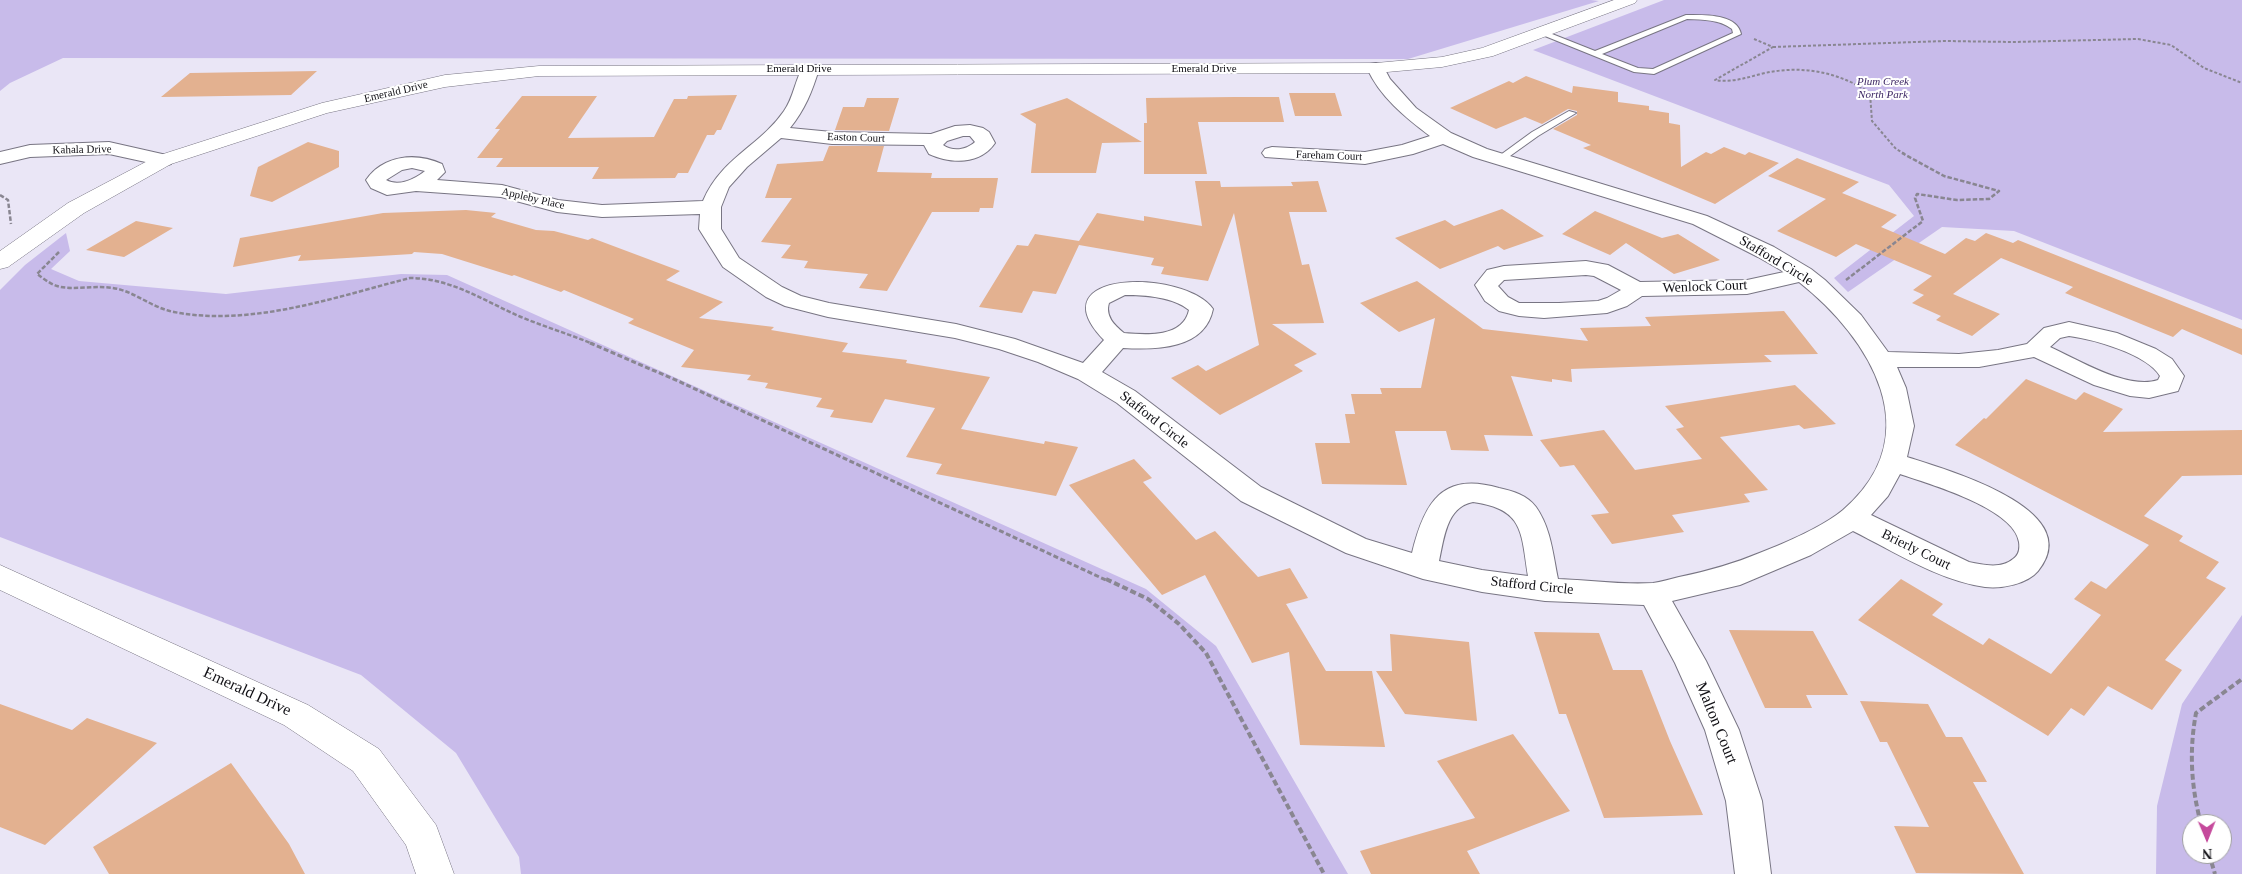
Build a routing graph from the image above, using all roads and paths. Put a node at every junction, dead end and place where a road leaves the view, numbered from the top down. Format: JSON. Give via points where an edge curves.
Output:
{"nodes":[{"id":1,"x":1629,"y":0,"type":"edge"},
{"id":2,"x":1539,"y":32,"type":"junction"},
{"id":3,"x":1752,"y":32,"type":"dead end"},
{"id":4,"x":1773,"y":48,"type":"junction"},
{"id":5,"x":1595,"y":54,"type":"junction"},
{"id":6,"x":1376,"y":68,"type":"junction"},
{"id":7,"x":810,"y":69,"type":"junction"},
{"id":8,"x":2242,"y":83,"type":"edge"},
{"id":9,"x":1572,"y":113,"type":"dead end"},
{"id":10,"x":777,"y":132,"type":"junction"},
{"id":11,"x":1444,"y":137,"type":"junction"},
{"id":12,"x":935,"y":140,"type":"dead end"},
{"id":13,"x":1272,"y":153,"type":"dead end"},
{"id":14,"x":0,"y":158,"type":"edge"},
{"id":15,"x":1500,"y":159,"type":"junction"},
{"id":16,"x":164,"y":160,"type":"junction"},
{"id":17,"x":416,"y":185,"type":"dead end"},
{"id":18,"x":0,"y":196,"type":"edge"},
{"id":19,"x":711,"y":207,"type":"junction"},
{"id":20,"x":38,"y":235,"type":"junction"},
{"id":21,"x":0,"y":262,"type":"edge"},
{"id":22,"x":1810,"y":280,"type":"junction"},
{"id":23,"x":1636,"y":289,"type":"junction"},
{"id":24,"x":1118,"y":340,"type":"dead end"},
{"id":25,"x":2036,"y":349,"type":"junction"},
{"id":26,"x":1881,"y":359,"type":"junction"},
{"id":27,"x":1088,"y":374,"type":"junction"},
{"id":28,"x":1893,"y":462,"type":"junction"},
{"id":29,"x":1852,"y":518,"type":"junction"},
{"id":30,"x":1424,"y":568,"type":"junction"},
{"id":31,"x":0,"y":577,"type":"edge"},
{"id":32,"x":1545,"y":590,"type":"junction"},
{"id":33,"x":1653,"y":594,"type":"junction"},
{"id":34,"x":2242,"y":678,"type":"edge"},
{"id":35,"x":2197,"y":814,"type":"edge"},
{"id":36,"x":1746,"y":869,"type":"edge"},
{"id":37,"x":435,"y":874,"type":"edge"},
{"id":38,"x":1324,"y":874,"type":"edge"}],
"edges":[{"from":1,"to":2,"type":"street","name":"Emerald Drive"},
{"from":2,"to":5,"type":"lane"},
{"from":2,"to":6,"type":"street","name":"Emerald Drive","via":[[1488,52],[1442,62]]},
{"from":3,"to":4,"type":"path","via":[[1752,39]]},
{"from":4,"to":8,"type":"path","via":[[1945,41],[2138,39],[2171,44],[2204,68]]},
{"from":4,"to":22,"type":"path","via":[[1715,80],[1728,83],[1800,69],[1824,72],[1858,84],[1870,93],[1872,122],[1896,149],[1944,176],[1999,191],[1989,199],[1957,200],[1917,194],[1915,198],[1923,221],[1849,280]]},
{"from":5,"to":5,"type":"lane","via":[[1637,70],[1654,72],[1736,34],[1736,28],[1714,18],[1686,17]]},
{"from":6,"to":7,"type":"street","name":"Emerald Drive"},
{"from":6,"to":11,"type":"street","name":"Stafford Circle","via":[[1382,81],[1410,112]]},
{"from":7,"to":10,"type":"street","name":"Stafford Circle","via":[[799,100]]},
{"from":7,"to":16,"type":"street","name":"Emerald Drive","via":[[539,71],[445,81],[322,109]]},
{"from":9,"to":15,"type":"lane"},
{"from":10,"to":12,"type":"street","name":"Easton Court","via":[[832,138]]},
{"from":10,"to":19,"type":"street","name":"Stafford Circle","via":[[740,162],[720,185]]},
{"from":11,"to":13,"type":"street","name":"Fareham Court","via":[[1406,150],[1365,158]]},
{"from":11,"to":15,"type":"street","name":"Stafford Circle"},
{"from":14,"to":16,"type":"street","name":"Kahala Drive","via":[[30,151],[109,148]]},
{"from":15,"to":22,"type":"street","name":"Stafford Circle","via":[[1700,220],[1766,252]]},
{"from":16,"to":20,"type":"street","name":"Emerald Drive","via":[[76,208]]},
{"from":17,"to":19,"type":"street","name":"Appleby Place","via":[[502,192],[557,206],[602,211]]},
{"from":18,"to":20,"type":"path","via":[[8,200],[13,231]]},
{"from":19,"to":27,"type":"street","name":"Stafford Circle","via":[[710,229],[731,262],[793,301],[828,310],[956,331],[1047,357]]},
{"from":20,"to":21,"type":"street","name":"Emerald Drive"},
{"from":20,"to":38,"type":"path","via":[[63,243],[61,250],[37,274],[56,286],[116,288],[150,305],[174,312],[232,316],[256,314],[410,278],[443,281],[678,381],[1148,599],[1179,624],[1206,653]]},
{"from":22,"to":23,"type":"street","name":"Wenlock Court","via":[[1747,287]]},
{"from":22,"to":26,"type":"street","name":"Stafford Circle","via":[[1853,320]]},
{"from":23,"to":23,"type":"street","name":"Wenlock Court","via":[[1600,270],[1586,268],[1504,273],[1495,275],[1486,285],[1498,301],[1523,311],[1606,306],[1627,298]]},
{"from":24,"to":27,"type":"street"},
{"from":25,"to":25,"type":"street","via":[[2106,380],[2142,390],[2169,385],[2172,376],[2158,360],[2090,331],[2057,330],[2043,338]]},
{"from":25,"to":26,"type":"street","via":[[2013,356],[1968,362]]},
{"from":26,"to":28,"type":"street","name":"Stafford Circle","via":[[1893,388],[1901,426]]},
{"from":27,"to":30,"type":"street","name":"Stafford Circle","via":[[1126,397],[1251,494],[1356,546]]},
{"from":28,"to":29,"type":"street","name":"Stafford Circle","via":[[1878,490]]},
{"from":28,"to":29,"type":"street","name":"Brierly Court","via":[[1974,490],[2003,504],[2030,529],[2035,542],[2028,564],[2003,576],[1960,571]]},
{"from":29,"to":33,"type":"street","name":"Stafford Circle","via":[[1801,548],[1730,577]]},
{"from":30,"to":32,"type":"street","name":"Stafford Circle"},
{"from":30,"to":32,"type":"street","via":[[1432,527],[1446,501],[1470,493],[1486,494],[1516,505],[1527,515]]},
{"from":31,"to":37,"type":"street","name":"Emerald Drive","via":[[296,715],[366,760],[423,837]]},
{"from":32,"to":33,"type":"street","name":"Stafford Circle"},
{"from":33,"to":36,"type":"street","name":"Malton Court","via":[[1690,661],[1722,730],[1744,801]]},
{"from":34,"to":35,"type":"path","via":[[2196,713],[2191,739],[2191,772]]}]}
